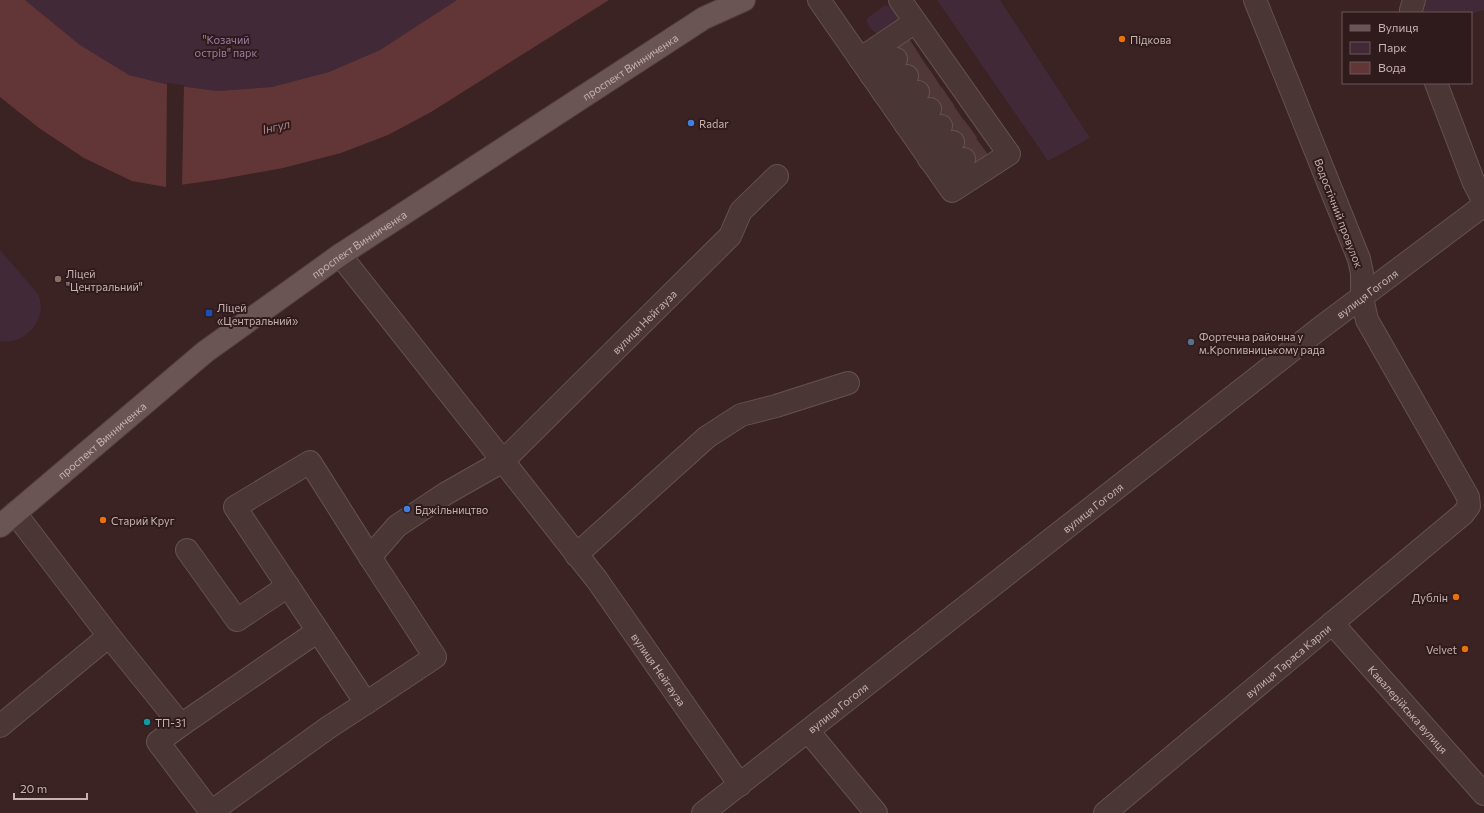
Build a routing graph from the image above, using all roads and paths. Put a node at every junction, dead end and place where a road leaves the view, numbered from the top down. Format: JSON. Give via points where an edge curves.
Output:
{"nodes":[{"id":1,"x":744,"y":0,"type":"edge"},
{"id":2,"x":819,"y":0,"type":"edge"},
{"id":3,"x":900,"y":0,"type":"edge"},
{"id":4,"x":1255,"y":0,"type":"edge"},
{"id":5,"x":1414,"y":0,"type":"edge"},
{"id":6,"x":1412,"y":12,"type":"edge"},
{"id":7,"x":1436,"y":84,"type":"edge"},
{"id":8,"x":953,"y":87,"type":"junction"},
{"id":9,"x":930,"y":109,"type":"junction"},
{"id":10,"x":900,"y":117,"type":"junction"},
{"id":11,"x":777,"y":176,"type":"dead end"},
{"id":12,"x":1484,"y":204,"type":"edge"},
{"id":13,"x":340,"y":255,"type":"junction"},
{"id":14,"x":1362,"y":298,"type":"junction"},
{"id":15,"x":848,"y":383,"type":"dead end"},
{"id":16,"x":503,"y":460,"type":"junction"},
{"id":17,"x":1469,"y":506,"type":"joint"},
{"id":18,"x":8,"y":520,"type":"edge"},
{"id":19,"x":187,"y":550,"type":"dead end"},
{"id":20,"x":576,"y":555,"type":"junction"},
{"id":21,"x":370,"y":557,"type":"junction"},
{"id":22,"x":288,"y":586,"type":"junction"},
{"id":23,"x":1332,"y":623,"type":"junction"},
{"id":24,"x":318,"y":631,"type":"junction"},
{"id":25,"x":109,"y":636,"type":"junction"},
{"id":26,"x":366,"y":703,"type":"junction"},
{"id":27,"x":181,"y":725,"type":"junction"},
{"id":28,"x":0,"y":726,"type":"edge"},
{"id":29,"x":808,"y":731,"type":"junction"},
{"id":30,"x":740,"y":785,"type":"junction"},
{"id":31,"x":1484,"y":794,"type":"edge"},
{"id":32,"x":703,"y":813,"type":"edge"},
{"id":33,"x":876,"y":813,"type":"edge"},
{"id":34,"x":1105,"y":813,"type":"edge"}],
"edges":[{"from":1,"to":13,"type":"main road","name":"проспект Винниченка","via":[[704,18]]},
{"from":2,"to":10,"type":"street"},
{"from":3,"to":8,"type":"street"},
{"from":4,"to":14,"type":"street","name":"Водостічний провулок","via":[[1360,260]]},
{"from":5,"to":6,"type":"street"},
{"from":7,"to":12,"type":"street"},
{"from":8,"to":10,"type":"street"},
{"from":8,"to":10,"type":"street","via":[[1008,154],[952,191]]},
{"from":9,"to":10,"type":"street"},
{"from":9,"to":10,"type":"street"},
{"from":9,"to":10,"type":"street"},
{"from":9,"to":10,"type":"street"},
{"from":11,"to":16,"type":"street","name":"вулиця Нейгауза","via":[[741,211],[730,236]]},
{"from":12,"to":14,"type":"street","name":"вулиця Гоголя"},
{"from":13,"to":16,"type":"street","name":"вулиця Нейгауза"},
{"from":13,"to":18,"type":"main road","name":"проспект Винниченка","via":[[205,352]]},
{"from":14,"to":17,"type":"street","name":"Водостічний провулок","via":[[1367,320],[1468,496]]},
{"from":14,"to":29,"type":"street","name":"вулиця Гоголя"},
{"from":15,"to":20,"type":"street","via":[[741,415],[707,437]]},
{"from":16,"to":20,"type":"street","name":"вулиця Нейгауза"},
{"from":16,"to":21,"type":"street","via":[[397,526]]},
{"from":17,"to":23,"type":"street","name":"вулиця Тараса Карпи","via":[[1463,514]]},
{"from":18,"to":25,"type":"street"},
{"from":19,"to":22,"type":"street","via":[[237,620]]},
{"from":20,"to":30,"type":"street","name":"вулиця Нейгауза","via":[[597,580]]},
{"from":21,"to":22,"type":"street","via":[[310,462],[235,507]]},
{"from":21,"to":26,"type":"street","via":[[435,658]]},
{"from":22,"to":24,"type":"street"},
{"from":23,"to":31,"type":"street","name":"Кавалерійська вулиця"},
{"from":23,"to":34,"type":"street","name":"вулиця Тараса Карпи"},
{"from":24,"to":26,"type":"street"},
{"from":24,"to":27,"type":"street"},
{"from":25,"to":27,"type":"street"},
{"from":25,"to":28,"type":"street"},
{"from":26,"to":27,"type":"street","via":[[211,812],[158,742]]},
{"from":29,"to":30,"type":"street","name":"вулиця Гоголя"},
{"from":29,"to":33,"type":"street"},
{"from":30,"to":32,"type":"street","name":"вулиця Гоголя"}]}
